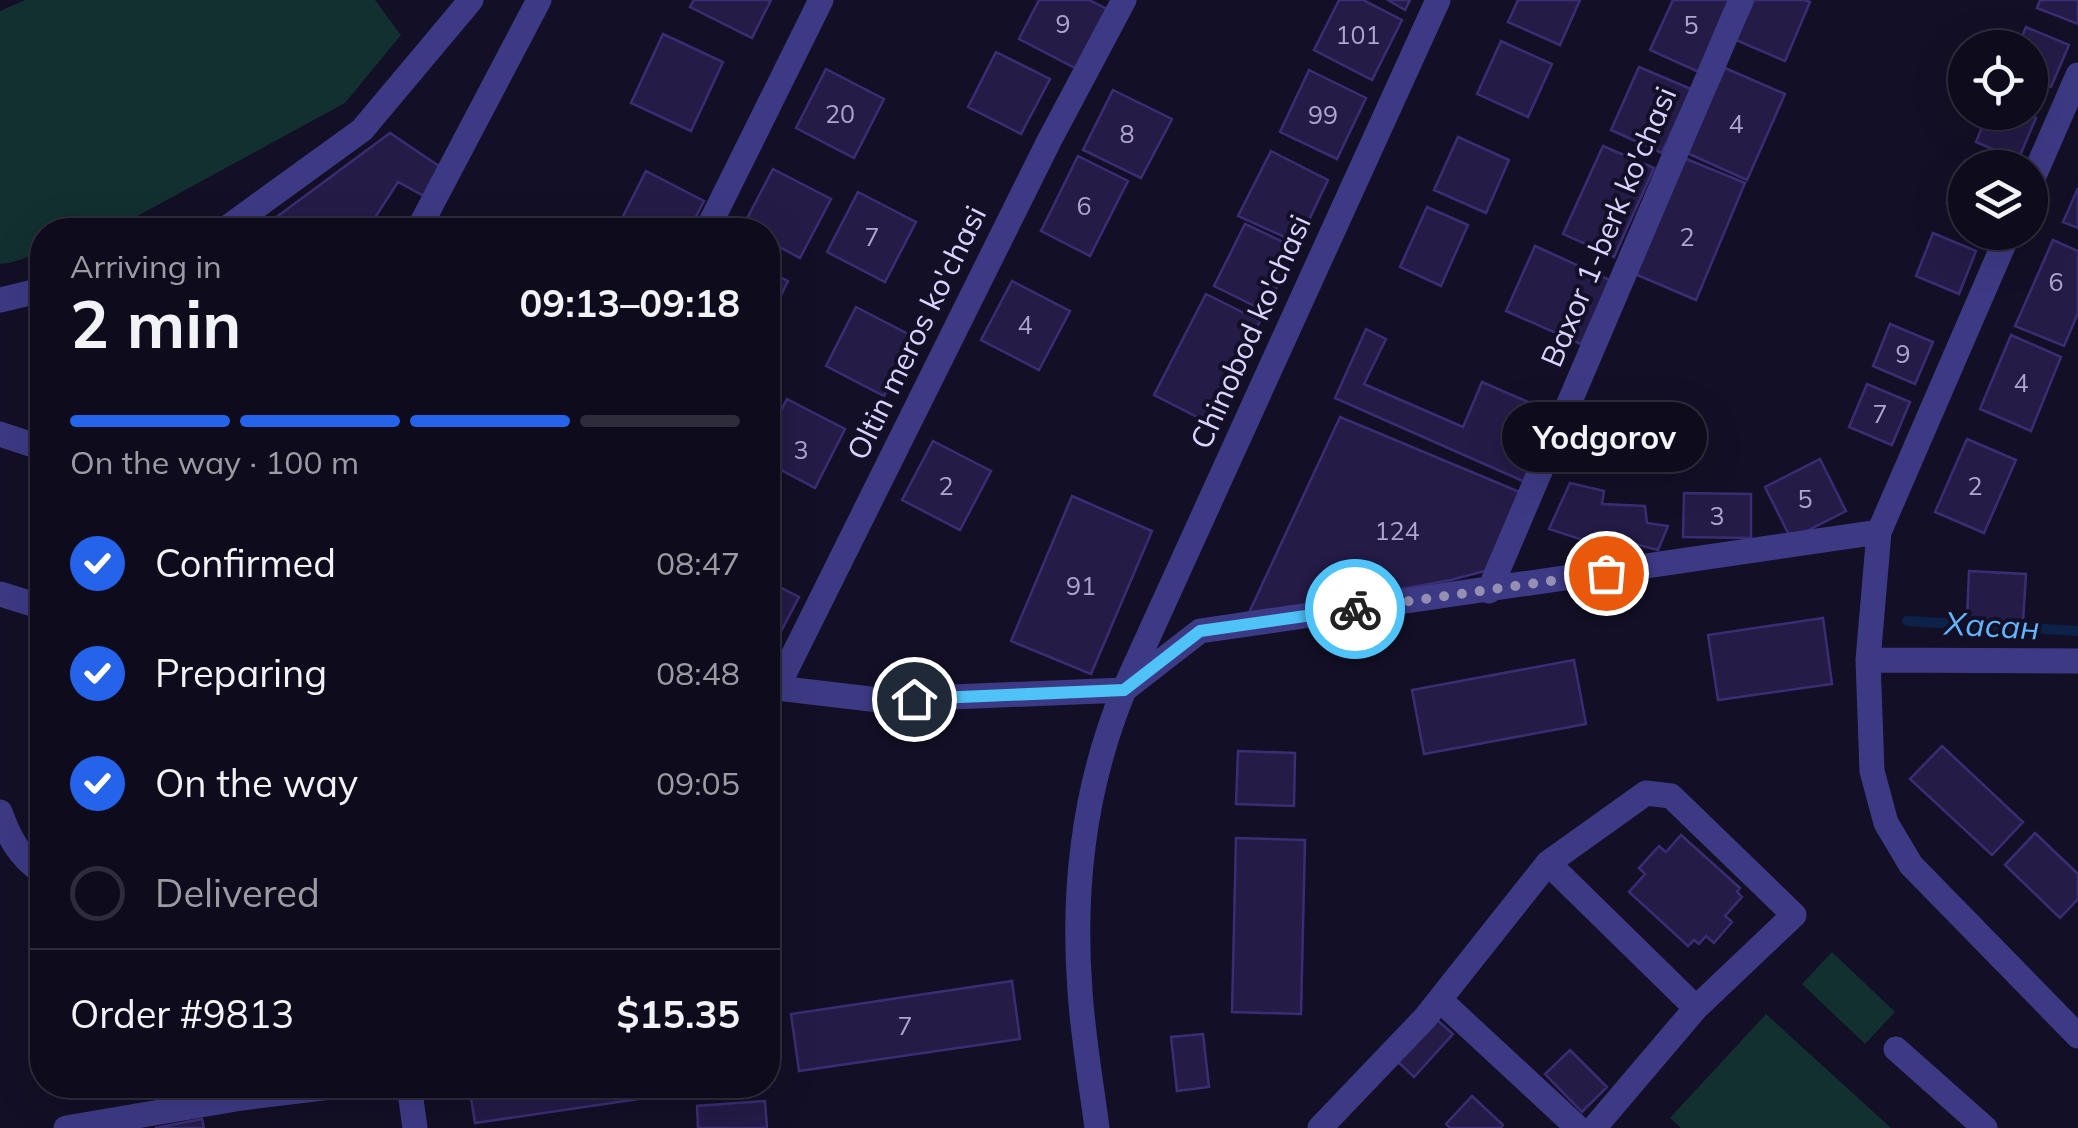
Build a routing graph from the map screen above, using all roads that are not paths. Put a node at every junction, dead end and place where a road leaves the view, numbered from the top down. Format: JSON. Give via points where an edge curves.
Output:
{"nodes":[{"id":1,"x":470,"y":0,"type":"edge"},
{"id":2,"x":538,"y":0,"type":"edge"},
{"id":3,"x":821,"y":0,"type":"edge"},
{"id":4,"x":1124,"y":0,"type":"edge"},
{"id":5,"x":1438,"y":0,"type":"edge"},
{"id":6,"x":1740,"y":0,"type":"edge"},
{"id":7,"x":2078,"y":75,"type":"edge"},
{"id":8,"x":2045,"y":150,"type":"edge"},
{"id":9,"x":241,"y":218,"type":"edge"},
{"id":10,"x":424,"y":218,"type":"edge"},
{"id":11,"x":713,"y":218,"type":"edge"},
{"id":12,"x":2002,"y":250,"type":"edge"},
{"id":13,"x":30,"y":293,"type":"edge"},
{"id":14,"x":0,"y":300,"type":"edge"},
{"id":15,"x":0,"y":434,"type":"edge"},
{"id":16,"x":30,"y":444,"type":"edge"},
{"id":17,"x":1879,"y":532,"type":"junction"},
{"id":18,"x":1490,"y":590,"type":"junction"},
{"id":19,"x":0,"y":594,"type":"edge"},
{"id":20,"x":30,"y":603,"type":"edge"},
{"id":21,"x":1868,"y":660,"type":"junction"},
{"id":22,"x":2078,"y":661,"type":"edge"},
{"id":23,"x":780,"y":670,"type":"edge"},
{"id":24,"x":780,"y":687,"type":"edge"},
{"id":25,"x":1124,"y":690,"type":"junction"},
{"id":26,"x":0,"y":812,"type":"edge"},
{"id":27,"x":30,"y":864,"type":"edge"},
{"id":28,"x":1548,"y":864,"type":"junction"},
{"id":29,"x":1440,"y":1000,"type":"junction"},
{"id":30,"x":1696,"y":1008,"type":"junction"},
{"id":31,"x":2078,"y":1036,"type":"edge"},
{"id":32,"x":1896,"y":1049,"type":"dead end"},
{"id":33,"x":242,"y":1098,"type":"edge"},
{"id":34,"x":411,"y":1098,"type":"edge"},
{"id":35,"x":66,"y":1128,"type":"edge"},
{"id":36,"x":416,"y":1128,"type":"edge"},
{"id":37,"x":1097,"y":1128,"type":"edge"},
{"id":38,"x":1320,"y":1128,"type":"edge"},
{"id":39,"x":1578,"y":1128,"type":"edge"},
{"id":40,"x":1594,"y":1128,"type":"edge"},
{"id":41,"x":1985,"y":1128,"type":"edge"}],
"edges":[{"from":1,"to":9,"type":"street","via":[[362,130]]},
{"from":2,"to":10,"type":"street"},
{"from":3,"to":11,"type":"street"},
{"from":4,"to":23,"type":"street","name":"Oltin meros ko'chasi"},
{"from":5,"to":25,"type":"street","name":"Chinobod ko'chasi"},
{"from":6,"to":18,"type":"street","name":"Baxor 1-berk ko'chasi"},
{"from":7,"to":8,"type":"street"},
{"from":12,"to":17,"type":"street"},
{"from":13,"to":14,"type":"street"},
{"from":15,"to":16,"type":"street"},
{"from":17,"to":18,"type":"street"},
{"from":17,"to":21,"type":"street"},
{"from":18,"to":25,"type":"street","via":[[1200,631]]},
{"from":19,"to":20,"type":"street"},
{"from":21,"to":22,"type":"street"},
{"from":21,"to":31,"type":"street","via":[[1872,771],[1886,823],[1910,865]]},
{"from":24,"to":25,"type":"street","via":[[879,700]]},
{"from":25,"to":37,"type":"street","name":"Chinobod ko'chasi","via":[[1097,766],[1078,876],[1080,995]]},
{"from":26,"to":27,"type":"street","via":[[11,842]]},
{"from":28,"to":29,"type":"street"},
{"from":28,"to":30,"type":"street"},
{"from":28,"to":30,"type":"street","via":[[1646,794],[1670,796],[1794,915]]},
{"from":29,"to":38,"type":"street"},
{"from":29,"to":39,"type":"street"},
{"from":30,"to":40,"type":"street"},
{"from":32,"to":41,"type":"street"},
{"from":33,"to":35,"type":"street"},
{"from":34,"to":36,"type":"street"}]}
